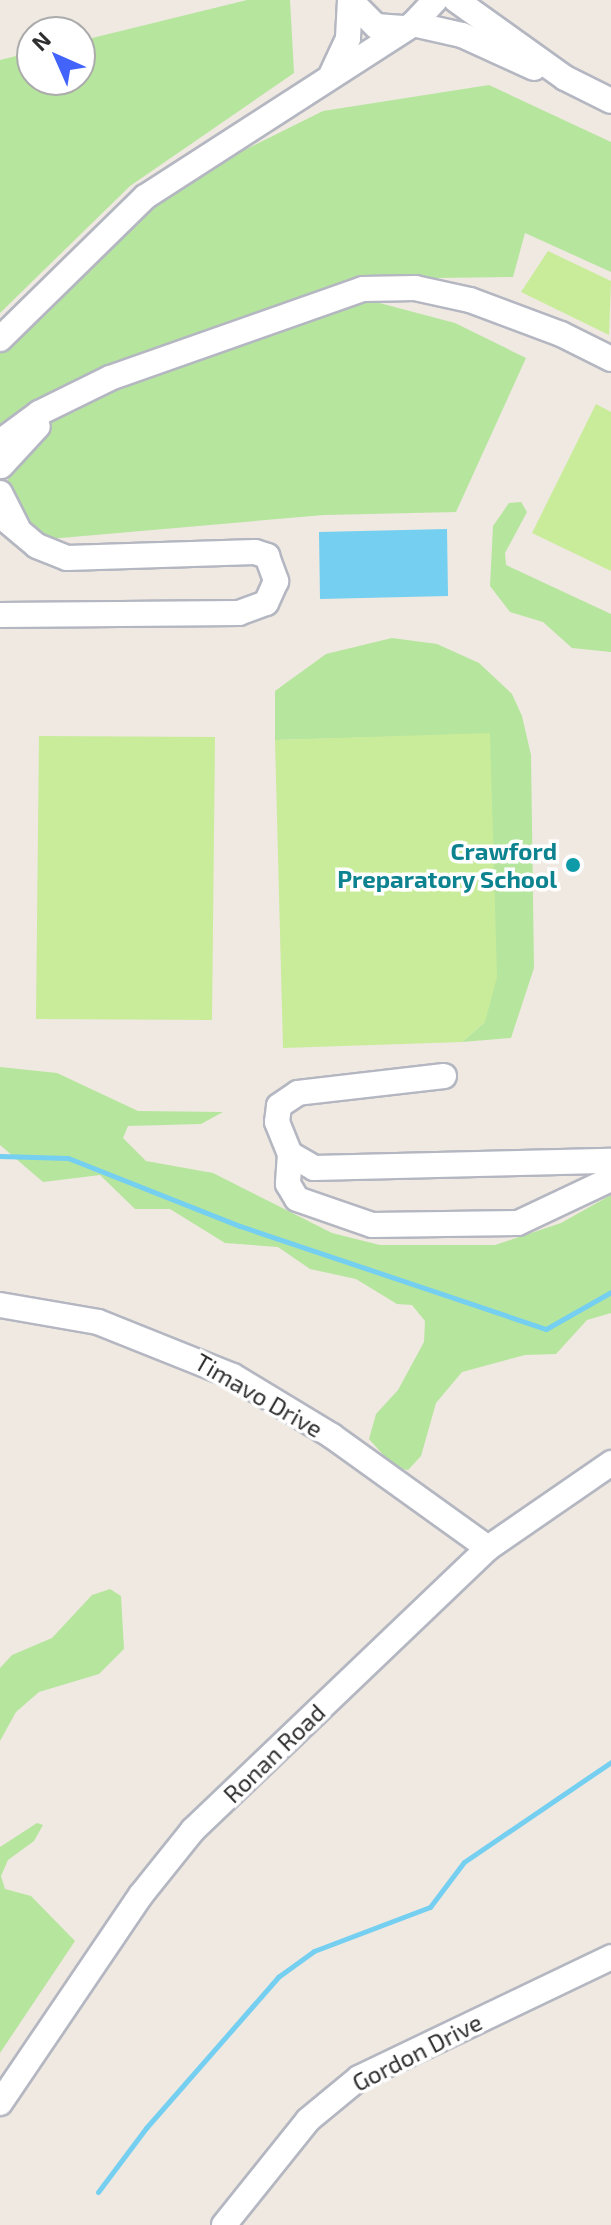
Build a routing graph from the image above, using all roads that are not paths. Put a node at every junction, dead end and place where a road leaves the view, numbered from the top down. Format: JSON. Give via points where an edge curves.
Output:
{"nodes":[{"id":1,"x":350,"y":0,"type":"edge"},
{"id":2,"x":435,"y":0,"type":"edge"},
{"id":3,"x":456,"y":0,"type":"edge"},
{"id":4,"x":408,"y":26,"type":"junction"},
{"id":5,"x":332,"y":73,"type":"junction"},
{"id":6,"x":565,"y":78,"type":"junction"},
{"id":7,"x":611,"y":101,"type":"edge"},
{"id":8,"x":0,"y":339,"type":"edge"},
{"id":9,"x":611,"y":359,"type":"edge"},
{"id":10,"x":56,"y":407,"type":"junction"},
{"id":11,"x":0,"y":442,"type":"edge"},
{"id":12,"x":0,"y":465,"type":"edge"},
{"id":13,"x":0,"y":491,"type":"edge"},
{"id":14,"x":9,"y":522,"type":"edge"},
{"id":15,"x":0,"y":615,"type":"edge"},
{"id":16,"x":444,"y":1076,"type":"dead end"},
{"id":17,"x":290,"y":1154,"type":"junction"},
{"id":18,"x":611,"y":1161,"type":"edge"},
{"id":19,"x":611,"y":1179,"type":"edge"},
{"id":20,"x":0,"y":1305,"type":"edge"},
{"id":21,"x":611,"y":1463,"type":"edge"},
{"id":22,"x":488,"y":1548,"type":"junction"},
{"id":23,"x":611,"y":1957,"type":"edge"},
{"id":24,"x":0,"y":2103,"type":"edge"},
{"id":25,"x":224,"y":2225,"type":"edge"}],
"edges":[{"from":1,"to":4,"type":"street","via":[[376,26]]},
{"from":1,"to":5,"type":"street","via":[[348,38]]},
{"from":2,"to":4,"type":"street"},
{"from":3,"to":6,"type":"street"},
{"from":4,"to":5,"type":"street"},
{"from":4,"to":6,"type":"street","via":[[462,35]]},
{"from":5,"to":8,"type":"street","via":[[309,94],[145,197]]},
{"from":6,"to":7,"type":"street"},
{"from":9,"to":10,"type":"street","via":[[470,300],[415,288],[363,289],[124,373]]},
{"from":10,"to":11,"type":"street"},
{"from":10,"to":12,"type":"street"},
{"from":12,"to":13,"type":"street"},
{"from":13,"to":14,"type":"street"},
{"from":14,"to":15,"type":"street","via":[[37,546],[67,558],[249,551],[267,556],[276,581],[271,597],[250,611]]},
{"from":16,"to":17,"type":"street","via":[[338,1086],[286,1098],[277,1116]]},
{"from":17,"to":18,"type":"street","via":[[314,1168]]},
{"from":17,"to":19,"type":"street","via":[[288,1184],[297,1199],[372,1225],[518,1223]]},
{"from":20,"to":22,"type":"street","name":"Timavo Drive","via":[[98,1322],[233,1376],[332,1436]]},
{"from":21,"to":22,"type":"street","name":"Ronan Road"},
{"from":22,"to":24,"type":"street","name":"Ronan Road","via":[[166,1860]]},
{"from":23,"to":25,"type":"street","name":"Gordon Drive","via":[[359,2078],[308,2120]]}]}
